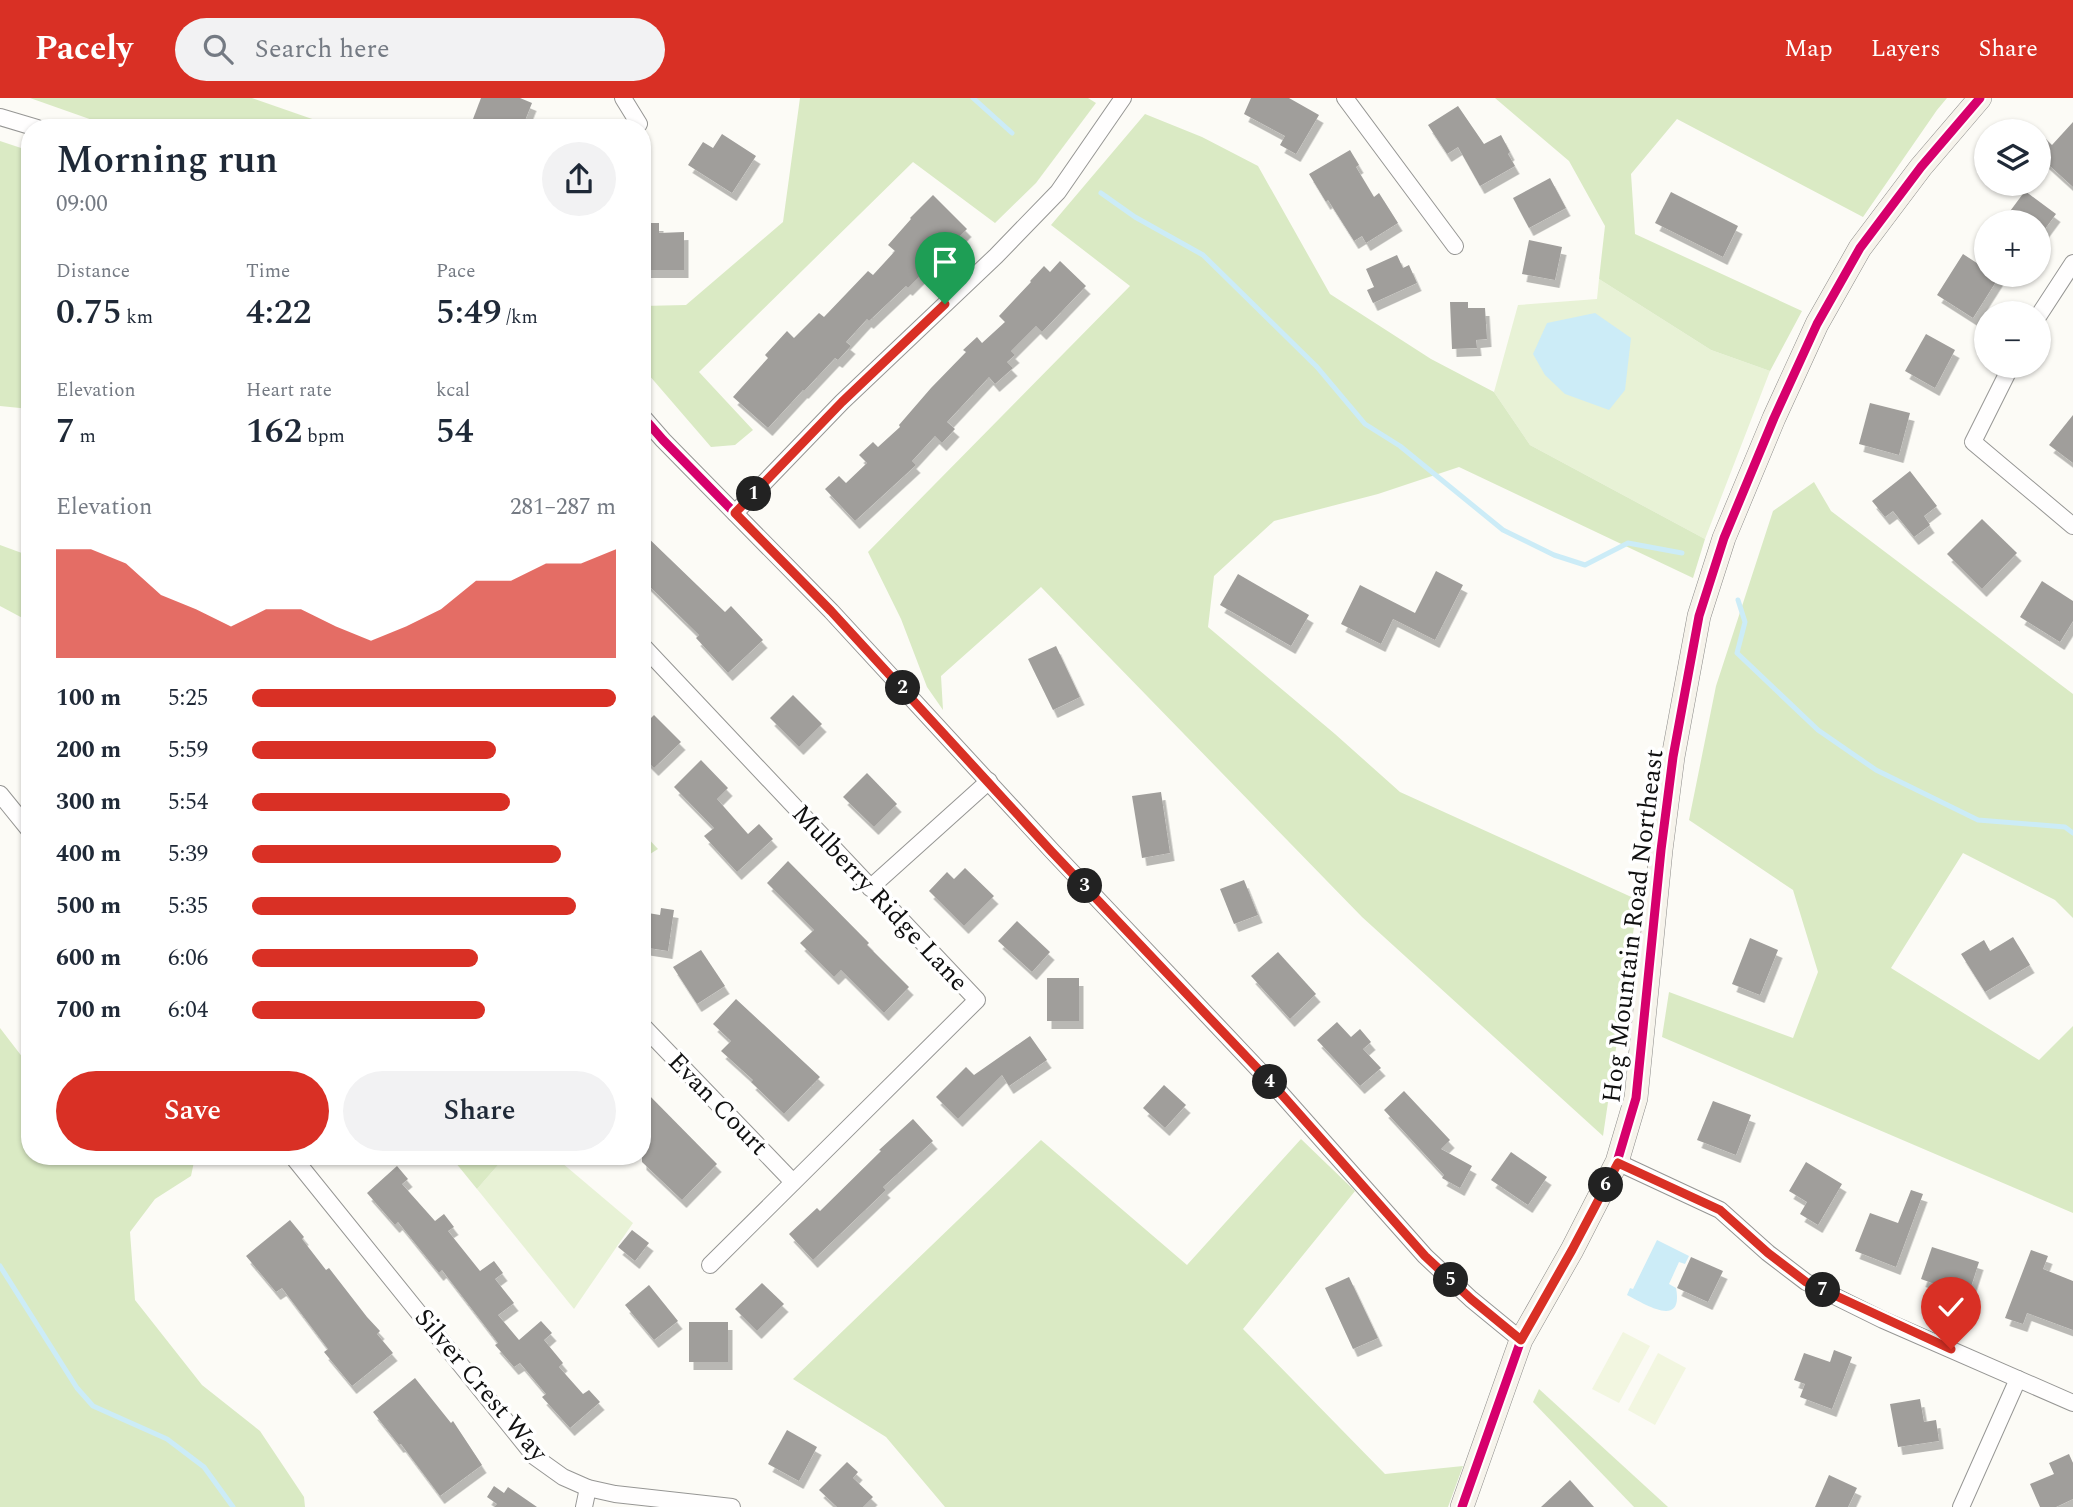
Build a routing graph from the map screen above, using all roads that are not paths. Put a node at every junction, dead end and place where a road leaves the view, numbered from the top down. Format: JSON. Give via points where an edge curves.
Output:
{"nodes":[{"id":1,"x":623,"y":98,"type":"edge"},
{"id":2,"x":1123,"y":98,"type":"edge"},
{"id":3,"x":1345,"y":98,"type":"edge"},
{"id":4,"x":1980,"y":98,"type":"edge"},
{"id":5,"x":0,"y":117,"type":"edge"},
{"id":6,"x":636,"y":119,"type":"edge"},
{"id":7,"x":21,"y":123,"type":"edge"},
{"id":8,"x":1455,"y":246,"type":"dead end"},
{"id":9,"x":2073,"y":263,"type":"edge"},
{"id":10,"x":2048,"y":301,"type":"edge"},
{"id":11,"x":2005,"y":378,"type":"edge"},
{"id":12,"x":651,"y":426,"type":"edge"},
{"id":13,"x":735,"y":513,"type":"junction"},
{"id":14,"x":2073,"y":526,"type":"edge"},
{"id":15,"x":651,"y":655,"type":"edge"},
{"id":16,"x":989,"y":781,"type":"junction"},
{"id":17,"x":0,"y":794,"type":"edge"},
{"id":18,"x":21,"y":820,"type":"edge"},
{"id":19,"x":870,"y":888,"type":"junction"},
{"id":20,"x":651,"y":1034,"type":"edge"},
{"id":21,"x":1618,"y":1163,"type":"junction"},
{"id":22,"x":299,"y":1165,"type":"edge"},
{"id":23,"x":793,"y":1182,"type":"junction"},
{"id":24,"x":710,"y":1265,"type":"dead end"},
{"id":25,"x":1521,"y":1340,"type":"junction"},
{"id":26,"x":2018,"y":1379,"type":"junction"},
{"id":27,"x":2073,"y":1403,"type":"edge"},
{"id":28,"x":588,"y":1488,"type":"junction"},
{"id":29,"x":584,"y":1507,"type":"edge"},
{"id":30,"x":732,"y":1507,"type":"edge"},
{"id":31,"x":1462,"y":1507,"type":"edge"},
{"id":32,"x":1961,"y":1507,"type":"edge"}],
"edges":[{"from":1,"to":6,"type":"street"},
{"from":2,"to":13,"type":"street","via":[[1058,192]]},
{"from":3,"to":8,"type":"street"},
{"from":4,"to":21,"type":"street","name":"Hog Mountain Road Northeast","via":[[1860,248],[1817,324],[1724,538],[1699,616],[1673,757],[1636,1098]]},
{"from":5,"to":7,"type":"street"},
{"from":9,"to":10,"type":"street"},
{"from":11,"to":14,"type":"street","via":[[1973,442]]},
{"from":12,"to":13,"type":"street"},
{"from":13,"to":16,"type":"street"},
{"from":15,"to":19,"type":"street","name":"Mulberry Ridge Lane"},
{"from":16,"to":19,"type":"street"},
{"from":16,"to":25,"type":"street","via":[[1276,1088],[1425,1256]]},
{"from":17,"to":18,"type":"street"},
{"from":19,"to":23,"type":"street","name":"Mulberry Ridge Lane","via":[[976,1000]]},
{"from":20,"to":23,"type":"street","name":"Evan Court"},
{"from":21,"to":25,"type":"street","name":"Hog Mountain Road Northeast"},
{"from":21,"to":26,"type":"street","via":[[1720,1210],[1806,1282]]},
{"from":22,"to":28,"type":"street","name":"Silver Crest Way","via":[[535,1457]]},
{"from":23,"to":24,"type":"street","name":"Mulberry Ridge Lane"},
{"from":25,"to":31,"type":"street","name":"Hog Mountain Road Northeast"},
{"from":26,"to":27,"type":"street"},
{"from":26,"to":32,"type":"street"},
{"from":28,"to":29,"type":"street"},
{"from":28,"to":30,"type":"street","name":"Silver Crest Way"}]}
